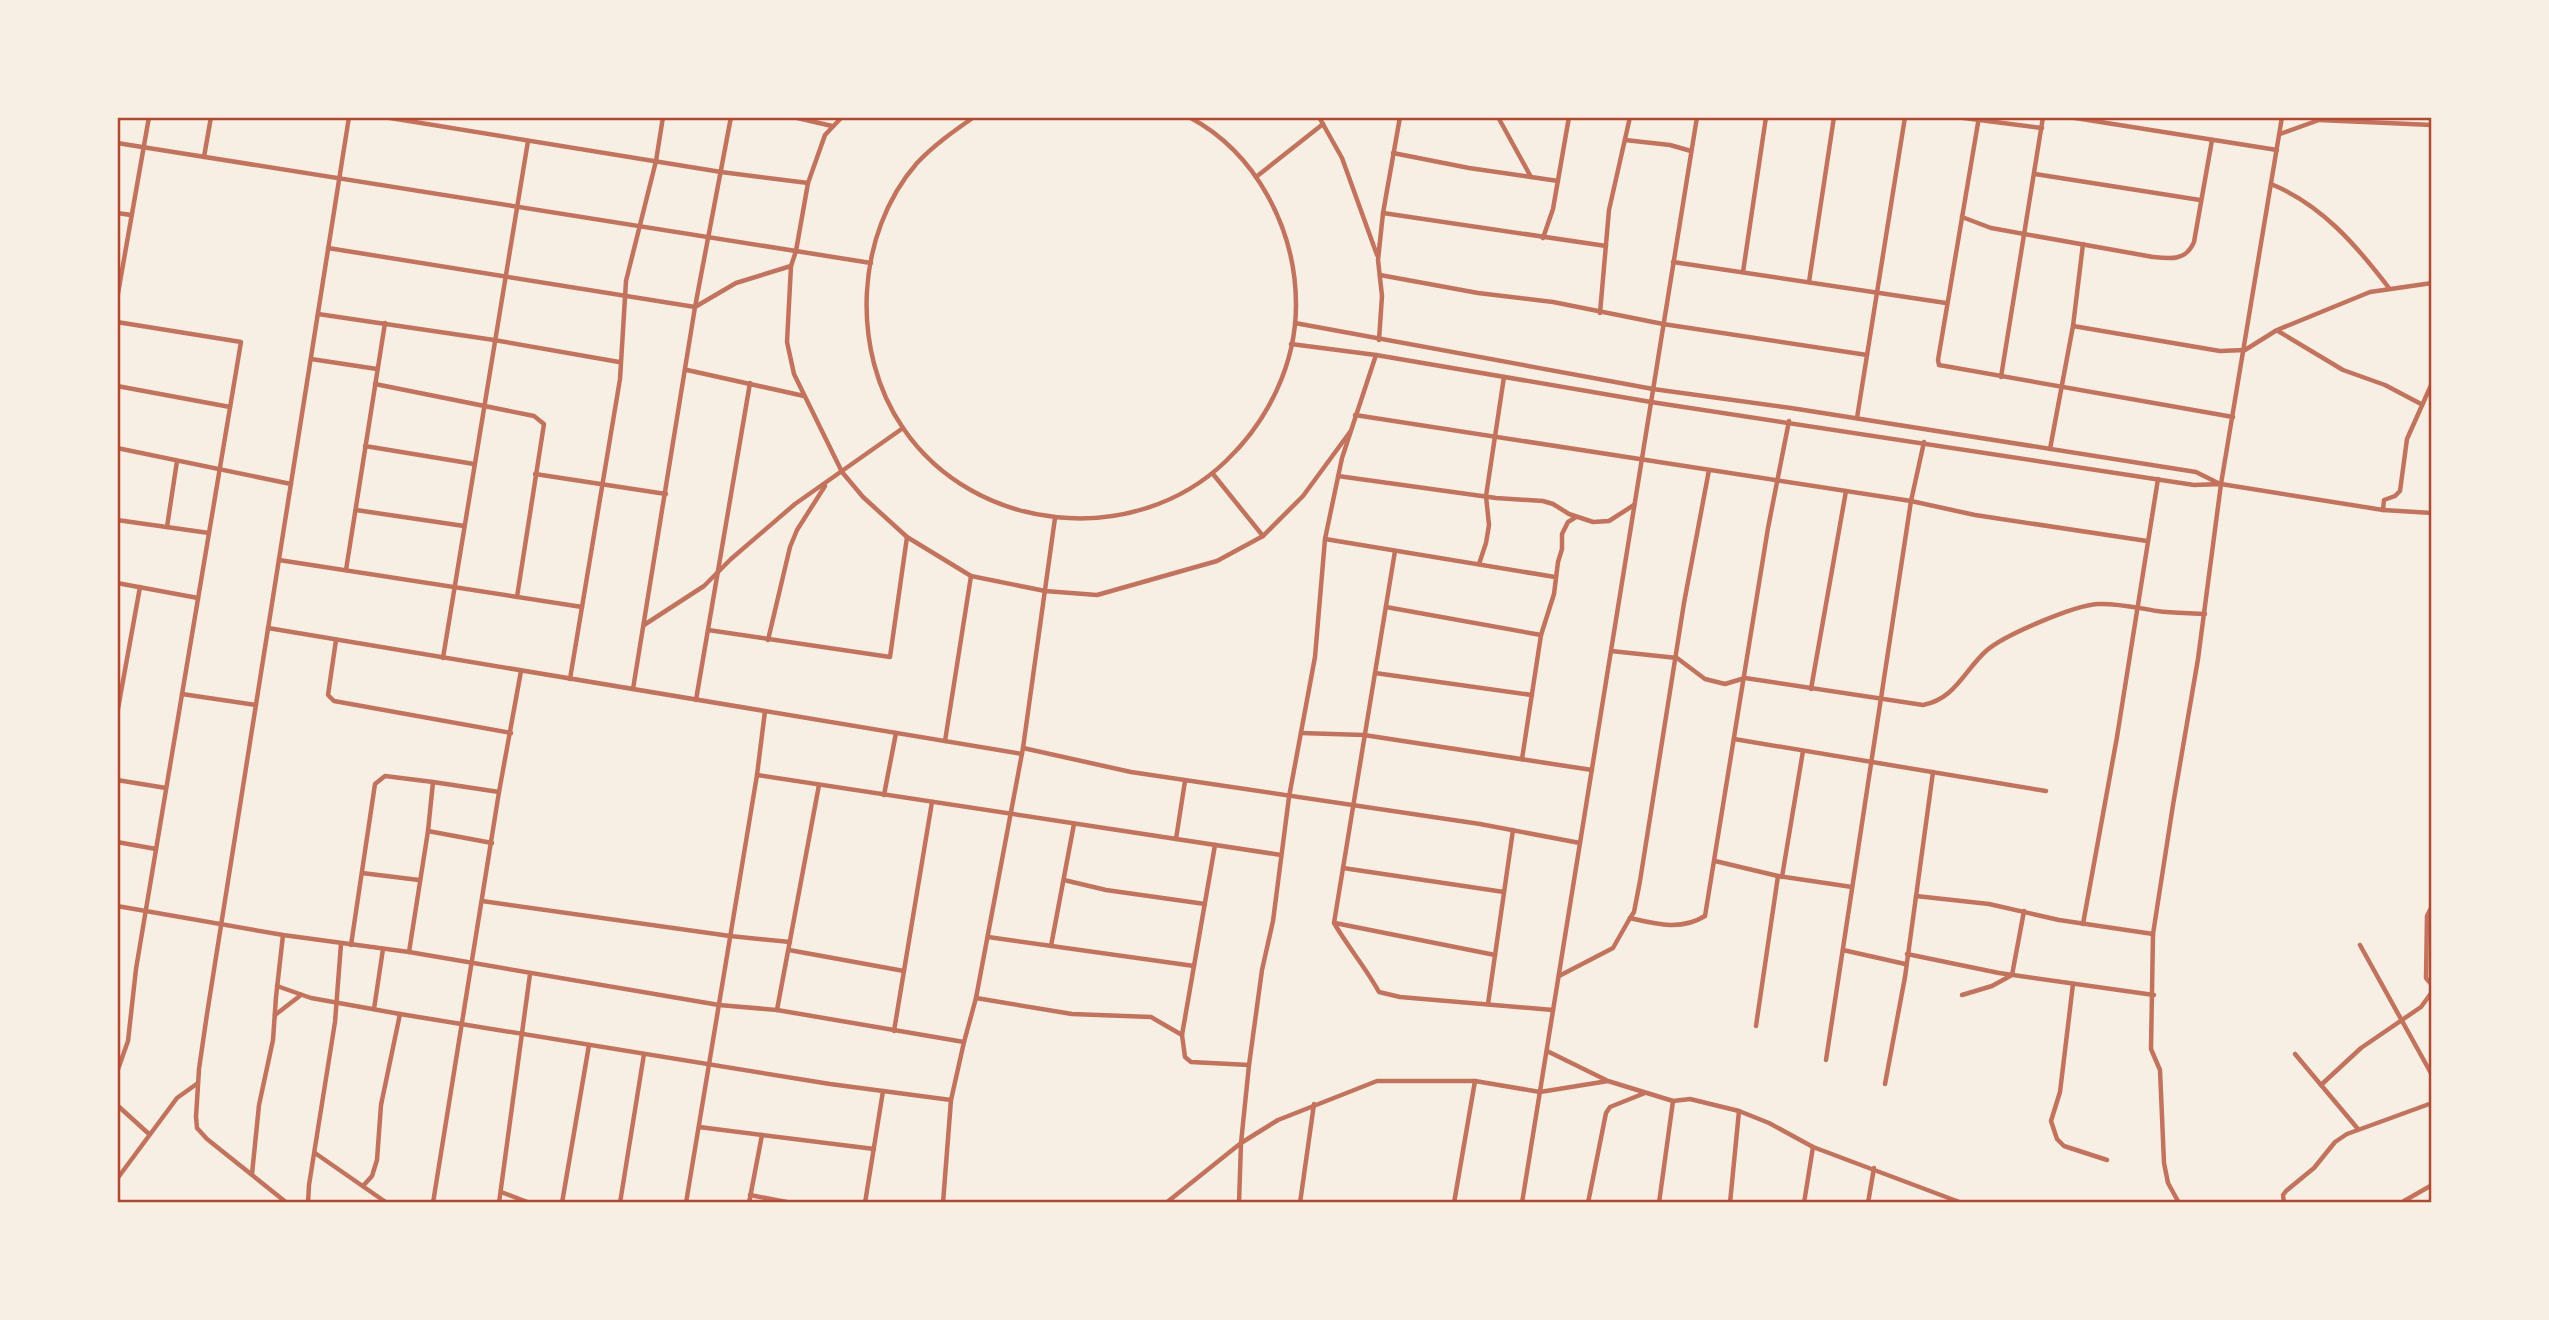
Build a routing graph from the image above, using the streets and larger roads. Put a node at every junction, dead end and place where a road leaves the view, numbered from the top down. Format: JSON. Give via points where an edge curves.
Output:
{"nodes":[{"id":1,"x":149,"y":117,"type":"edge"},
{"id":2,"x":211,"y":117,"type":"edge"},
{"id":3,"x":349,"y":117,"type":"edge"},
{"id":4,"x":384,"y":117,"type":"edge"},
{"id":5,"x":663,"y":117,"type":"edge"},
{"id":6,"x":730,"y":117,"type":"edge"},
{"id":7,"x":793,"y":117,"type":"edge"},
{"id":8,"x":842,"y":117,"type":"edge"},
{"id":9,"x":974,"y":117,"type":"edge"},
{"id":10,"x":1189,"y":117,"type":"edge"},
{"id":11,"x":1319,"y":117,"type":"edge"},
{"id":12,"x":1399,"y":117,"type":"edge"},
{"id":13,"x":1497,"y":117,"type":"edge"},
{"id":14,"x":1569,"y":117,"type":"edge"},
{"id":15,"x":1630,"y":117,"type":"edge"},
{"id":16,"x":1697,"y":117,"type":"edge"},
{"id":17,"x":1766,"y":117,"type":"edge"},
{"id":18,"x":1834,"y":117,"type":"edge"},
{"id":19,"x":1905,"y":117,"type":"edge"},
{"id":20,"x":1956,"y":117,"type":"edge"},
{"id":21,"x":2043,"y":117,"type":"edge"},
{"id":22,"x":2069,"y":117,"type":"edge"},
{"id":23,"x":2281,"y":117,"type":"edge"},
{"id":24,"x":1979,"y":119,"type":"edge"},
{"id":25,"x":2321,"y":119,"type":"edge"},
{"id":26,"x":418,"y":120,"type":"edge"},
{"id":27,"x":1323,"y":124,"type":"junction"},
{"id":28,"x":2432,"y":125,"type":"edge"},
{"id":29,"x":832,"y":126,"type":"junction"},
{"id":30,"x":2042,"y":128,"type":"junction"},
{"id":31,"x":2280,"y":134,"type":"junction"},
{"id":32,"x":1625,"y":140,"type":"junction"},
{"id":33,"x":2212,"y":140,"type":"junction"},
{"id":34,"x":528,"y":141,"type":"junction"},
{"id":35,"x":117,"y":143,"type":"edge"},
{"id":36,"x":143,"y":147,"type":"junction"},
{"id":37,"x":2277,"y":150,"type":"junction"},
{"id":38,"x":1691,"y":151,"type":"junction"},
{"id":39,"x":1393,"y":153,"type":"junction"},
{"id":40,"x":204,"y":157,"type":"junction"},
{"id":41,"x":656,"y":161,"type":"junction"},
{"id":42,"x":721,"y":172,"type":"junction"},
{"id":43,"x":2035,"y":174,"type":"junction"},
{"id":44,"x":1256,"y":177,"type":"junction"},
{"id":45,"x":1531,"y":177,"type":"junction"},
{"id":46,"x":340,"y":178,"type":"junction"},
{"id":47,"x":1558,"y":181,"type":"junction"},
{"id":48,"x":808,"y":183,"type":"junction"},
{"id":49,"x":2271,"y":184,"type":"junction"},
{"id":50,"x":2200,"y":200,"type":"junction"},
{"id":51,"x":516,"y":207,"type":"junction"},
{"id":52,"x":117,"y":213,"type":"edge"},
{"id":53,"x":1383,"y":213,"type":"junction"},
{"id":54,"x":131,"y":215,"type":"junction"},
{"id":55,"x":1961,"y":217,"type":"junction"},
{"id":56,"x":638,"y":227,"type":"junction"},
{"id":57,"x":2023,"y":233,"type":"junction"},
{"id":58,"x":710,"y":238,"type":"junction"},
{"id":59,"x":1543,"y":238,"type":"junction"},
{"id":60,"x":2083,"y":244,"type":"junction"},
{"id":61,"x":1606,"y":246,"type":"junction"},
{"id":62,"x":328,"y":248,"type":"junction"},
{"id":63,"x":796,"y":251,"type":"junction"},
{"id":64,"x":1378,"y":260,"type":"junction"},
{"id":65,"x":1673,"y":262,"type":"junction"},
{"id":66,"x":871,"y":263,"type":"junction"},
{"id":67,"x":791,"y":266,"type":"junction"},
{"id":68,"x":1743,"y":272,"type":"junction"},
{"id":69,"x":1380,"y":275,"type":"junction"},
{"id":70,"x":505,"y":276,"type":"junction"},
{"id":71,"x":1809,"y":282,"type":"junction"},
{"id":72,"x":2432,"y":283,"type":"edge"},
{"id":73,"x":2389,"y":288,"type":"junction"},
{"id":74,"x":1876,"y":292,"type":"junction"},
{"id":75,"x":625,"y":295,"type":"junction"},
{"id":76,"x":117,"y":299,"type":"edge"},
{"id":77,"x":1946,"y":303,"type":"junction"},
{"id":78,"x":695,"y":307,"type":"junction"},
{"id":79,"x":1600,"y":313,"type":"junction"},
{"id":80,"x":318,"y":314,"type":"junction"},
{"id":81,"x":117,"y":322,"type":"edge"},
{"id":82,"x":385,"y":323,"type":"junction"},
{"id":83,"x":1295,"y":323,"type":"junction"},
{"id":84,"x":1663,"y":324,"type":"junction"},
{"id":85,"x":2073,"y":326,"type":"junction"},
{"id":86,"x":2277,"y":331,"type":"junction"},
{"id":87,"x":494,"y":340,"type":"junction"},
{"id":88,"x":1379,"y":340,"type":"junction"},
{"id":89,"x":1291,"y":344,"type":"junction"},
{"id":90,"x":2245,"y":350,"type":"junction"},
{"id":91,"x":1376,"y":355,"type":"junction"},
{"id":92,"x":1867,"y":355,"type":"junction"},
{"id":93,"x":311,"y":359,"type":"junction"},
{"id":94,"x":619,"y":362,"type":"junction"},
{"id":95,"x":377,"y":369,"type":"junction"},
{"id":96,"x":687,"y":370,"type":"junction"},
{"id":97,"x":1504,"y":377,"type":"junction"},
{"id":98,"x":2001,"y":377,"type":"junction"},
{"id":99,"x":750,"y":383,"type":"junction"},
{"id":100,"x":2432,"y":383,"type":"edge"},
{"id":101,"x":375,"y":384,"type":"junction"},
{"id":102,"x":117,"y":386,"type":"edge"},
{"id":103,"x":1653,"y":388,"type":"junction"},
{"id":104,"x":2060,"y":388,"type":"junction"},
{"id":105,"x":804,"y":396,"type":"junction"},
{"id":106,"x":1651,"y":401,"type":"junction"},
{"id":107,"x":2421,"y":404,"type":"junction"},
{"id":108,"x":484,"y":405,"type":"junction"},
{"id":109,"x":230,"y":407,"type":"junction"},
{"id":110,"x":1355,"y":415,"type":"junction"},
{"id":111,"x":2233,"y":417,"type":"junction"},
{"id":112,"x":1857,"y":418,"type":"junction"},
{"id":113,"x":1789,"y":421,"type":"junction"},
{"id":114,"x":903,"y":428,"type":"junction"},
{"id":115,"x":1350,"y":432,"type":"junction"},
{"id":116,"x":1496,"y":437,"type":"junction"},
{"id":117,"x":1924,"y":442,"type":"junction"},
{"id":118,"x":365,"y":446,"type":"junction"},
{"id":119,"x":117,"y":448,"type":"edge"},
{"id":120,"x":2050,"y":449,"type":"junction"},
{"id":121,"x":1642,"y":459,"type":"junction"},
{"id":122,"x":177,"y":461,"type":"junction"},
{"id":123,"x":474,"y":464,"type":"junction"},
{"id":124,"x":220,"y":470,"type":"junction"},
{"id":125,"x":1709,"y":470,"type":"junction"},
{"id":126,"x":842,"y":472,"type":"junction"},
{"id":127,"x":535,"y":474,"type":"junction"},
{"id":128,"x":1213,"y":474,"type":"junction"},
{"id":129,"x":1338,"y":476,"type":"junction"},
{"id":130,"x":2158,"y":479,"type":"junction"},
{"id":131,"x":1779,"y":481,"type":"junction"},
{"id":132,"x":828,"y":482,"type":"junction"},
{"id":133,"x":291,"y":484,"type":"junction"},
{"id":134,"x":2221,"y":484,"type":"junction"},
{"id":135,"x":602,"y":485,"type":"junction"},
{"id":136,"x":1846,"y":491,"type":"junction"},
{"id":137,"x":666,"y":494,"type":"junction"},
{"id":138,"x":1486,"y":496,"type":"junction"},
{"id":139,"x":1911,"y":501,"type":"junction"},
{"id":140,"x":1634,"y":505,"type":"junction"},
{"id":141,"x":356,"y":510,"type":"junction"},
{"id":142,"x":2383,"y":510,"type":"junction"},
{"id":143,"x":2432,"y":513,"type":"edge"},
{"id":144,"x":1055,"y":517,"type":"junction"},
{"id":145,"x":1576,"y":517,"type":"junction"},
{"id":146,"x":117,"y":520,"type":"edge"},
{"id":147,"x":464,"y":526,"type":"junction"},
{"id":148,"x":167,"y":527,"type":"junction"},
{"id":149,"x":209,"y":533,"type":"junction"},
{"id":150,"x":1263,"y":536,"type":"junction"},
{"id":151,"x":907,"y":537,"type":"junction"},
{"id":152,"x":1325,"y":539,"type":"junction"},
{"id":153,"x":2147,"y":541,"type":"junction"},
{"id":154,"x":1395,"y":551,"type":"junction"},
{"id":155,"x":279,"y":560,"type":"junction"},
{"id":156,"x":1479,"y":564,"type":"junction"},
{"id":157,"x":346,"y":570,"type":"junction"},
{"id":158,"x":971,"y":576,"type":"junction"},
{"id":159,"x":1555,"y":577,"type":"junction"},
{"id":160,"x":715,"y":578,"type":"junction"},
{"id":161,"x":117,"y":583,"type":"edge"},
{"id":162,"x":140,"y":587,"type":"junction"},
{"id":163,"x":453,"y":587,"type":"junction"},
{"id":164,"x":1045,"y":591,"type":"junction"},
{"id":165,"x":517,"y":597,"type":"junction"},
{"id":166,"x":198,"y":598,"type":"junction"},
{"id":167,"x":582,"y":607,"type":"junction"},
{"id":168,"x":1385,"y":607,"type":"junction"},
{"id":169,"x":2137,"y":607,"type":"junction"},
{"id":170,"x":2205,"y":614,"type":"junction"},
{"id":171,"x":644,"y":625,"type":"junction"},
{"id":172,"x":268,"y":628,"type":"junction"},
{"id":173,"x":708,"y":630,"type":"junction"},
{"id":174,"x":1541,"y":635,"type":"junction"},
{"id":175,"x":768,"y":639,"type":"junction"},
{"id":176,"x":336,"y":640,"type":"junction"},
{"id":177,"x":1611,"y":652,"type":"junction"},
{"id":178,"x":443,"y":658,"type":"junction"},
{"id":179,"x":1676,"y":658,"type":"junction"},
{"id":180,"x":522,"y":671,"type":"junction"},
{"id":181,"x":1375,"y":673,"type":"junction"},
{"id":182,"x":1745,"y":678,"type":"junction"},
{"id":183,"x":570,"y":679,"type":"junction"},
{"id":184,"x":633,"y":689,"type":"junction"},
{"id":185,"x":1811,"y":689,"type":"junction"},
{"id":186,"x":182,"y":694,"type":"junction"},
{"id":187,"x":1532,"y":695,"type":"junction"},
{"id":188,"x":696,"y":700,"type":"junction"},
{"id":189,"x":1881,"y":700,"type":"junction"},
{"id":190,"x":256,"y":705,"type":"junction"},
{"id":191,"x":765,"y":711,"type":"junction"},
{"id":192,"x":117,"y":714,"type":"edge"},
{"id":193,"x":511,"y":733,"type":"junction"},
{"id":194,"x":896,"y":733,"type":"junction"},
{"id":195,"x":1301,"y":733,"type":"junction"},
{"id":196,"x":1364,"y":735,"type":"junction"},
{"id":197,"x":1734,"y":739,"type":"junction"},
{"id":198,"x":945,"y":741,"type":"junction"},
{"id":199,"x":1023,"y":751,"type":"junction"},
{"id":200,"x":1802,"y":751,"type":"junction"},
{"id":201,"x":1522,"y":759,"type":"junction"},
{"id":202,"x":1870,"y":761,"type":"junction"},
{"id":203,"x":1591,"y":770,"type":"junction"},
{"id":204,"x":1933,"y":772,"type":"junction"},
{"id":205,"x":757,"y":775,"type":"junction"},
{"id":206,"x":117,"y":780,"type":"edge"},
{"id":207,"x":1185,"y":781,"type":"junction"},
{"id":208,"x":433,"y":782,"type":"junction"},
{"id":209,"x":819,"y":785,"type":"junction"},
{"id":210,"x":166,"y":788,"type":"junction"},
{"id":211,"x":2046,"y":790,"type":"dead end"},
{"id":212,"x":499,"y":792,"type":"junction"},
{"id":213,"x":884,"y":795,"type":"junction"},
{"id":214,"x":1289,"y":797,"type":"junction"},
{"id":215,"x":932,"y":802,"type":"junction"},
{"id":216,"x":1355,"y":804,"type":"junction"},
{"id":217,"x":1011,"y":814,"type":"junction"},
{"id":218,"x":1074,"y":824,"type":"junction"},
{"id":219,"x":1513,"y":830,"type":"junction"},
{"id":220,"x":428,"y":831,"type":"junction"},
{"id":221,"x":1176,"y":839,"type":"junction"},
{"id":222,"x":117,"y":842,"type":"edge"},
{"id":223,"x":492,"y":843,"type":"junction"},
{"id":224,"x":1580,"y":843,"type":"junction"},
{"id":225,"x":1215,"y":845,"type":"junction"},
{"id":226,"x":156,"y":849,"type":"junction"},
{"id":227,"x":1280,"y":855,"type":"junction"},
{"id":228,"x":1716,"y":861,"type":"junction"},
{"id":229,"x":1343,"y":868,"type":"junction"},
{"id":230,"x":362,"y":873,"type":"junction"},
{"id":231,"x":1780,"y":877,"type":"junction"},
{"id":232,"x":419,"y":880,"type":"junction"},
{"id":233,"x":1064,"y":880,"type":"junction"},
{"id":234,"x":1852,"y":887,"type":"junction"},
{"id":235,"x":1504,"y":892,"type":"junction"},
{"id":236,"x":1916,"y":896,"type":"junction"},
{"id":237,"x":482,"y":901,"type":"junction"},
{"id":238,"x":1205,"y":904,"type":"junction"},
{"id":239,"x":117,"y":906,"type":"edge"},
{"id":240,"x":2432,"y":907,"type":"edge"},
{"id":241,"x":146,"y":911,"type":"junction"},
{"id":242,"x":2024,"y":911,"type":"junction"},
{"id":243,"x":1630,"y":918,"type":"junction"},
{"id":244,"x":1334,"y":923,"type":"junction"},
{"id":245,"x":2083,"y":924,"type":"junction"},
{"id":246,"x":221,"y":925,"type":"junction"},
{"id":247,"x":2153,"y":934,"type":"junction"},
{"id":248,"x":284,"y":935,"type":"junction"},
{"id":249,"x":730,"y":936,"type":"junction"},
{"id":250,"x":988,"y":937,"type":"junction"},
{"id":251,"x":790,"y":942,"type":"junction"},
{"id":252,"x":341,"y":944,"type":"junction"},
{"id":253,"x":351,"y":945,"type":"junction"},
{"id":254,"x":2360,"y":945,"type":"dead end"},
{"id":255,"x":1051,"y":946,"type":"junction"},
{"id":256,"x":383,"y":949,"type":"junction"},
{"id":257,"x":789,"y":950,"type":"junction"},
{"id":258,"x":1843,"y":950,"type":"junction"},
{"id":259,"x":409,"y":952,"type":"junction"},
{"id":260,"x":1907,"y":954,"type":"junction"},
{"id":261,"x":1495,"y":955,"type":"junction"},
{"id":262,"x":471,"y":962,"type":"junction"},
{"id":263,"x":1905,"y":964,"type":"junction"},
{"id":264,"x":1194,"y":966,"type":"junction"},
{"id":265,"x":904,"y":971,"type":"junction"},
{"id":266,"x":530,"y":974,"type":"junction"},
{"id":267,"x":2012,"y":975,"type":"junction"},
{"id":268,"x":1558,"y":977,"type":"junction"},
{"id":269,"x":2073,"y":984,"type":"junction"},
{"id":270,"x":2432,"y":985,"type":"edge"},
{"id":271,"x":277,"y":986,"type":"junction"},
{"id":272,"x":2432,"y":992,"type":"edge"},
{"id":273,"x":301,"y":995,"type":"junction"},
{"id":274,"x":1962,"y":995,"type":"dead end"},
{"id":275,"x":2154,"y":995,"type":"junction"},
{"id":276,"x":976,"y":998,"type":"junction"},
{"id":277,"x":337,"y":1003,"type":"junction"},
{"id":278,"x":1488,"y":1004,"type":"junction"},
{"id":279,"x":719,"y":1005,"type":"junction"},
{"id":280,"x":374,"y":1009,"type":"junction"},
{"id":281,"x":778,"y":1010,"type":"junction"},
{"id":282,"x":1553,"y":1010,"type":"junction"},
{"id":283,"x":400,"y":1014,"type":"junction"},
{"id":284,"x":275,"y":1016,"type":"junction"},
{"id":285,"x":2403,"y":1018,"type":"junction"},
{"id":286,"x":461,"y":1024,"type":"junction"},
{"id":287,"x":1756,"y":1026,"type":"dead end"},
{"id":288,"x":894,"y":1031,"type":"junction"},
{"id":289,"x":523,"y":1035,"type":"junction"},
{"id":290,"x":1182,"y":1035,"type":"junction"},
{"id":291,"x":964,"y":1042,"type":"junction"},
{"id":292,"x":589,"y":1045,"type":"junction"},
{"id":293,"x":1546,"y":1051,"type":"junction"},
{"id":294,"x":644,"y":1054,"type":"junction"},
{"id":295,"x":2295,"y":1054,"type":"dead end"},
{"id":296,"x":1826,"y":1060,"type":"dead end"},
{"id":297,"x":710,"y":1064,"type":"junction"},
{"id":298,"x":1249,"y":1065,"type":"junction"},
{"id":299,"x":117,"y":1072,"type":"edge"},
{"id":300,"x":2432,"y":1074,"type":"edge"},
{"id":301,"x":1608,"y":1080,"type":"junction"},
{"id":302,"x":1475,"y":1081,"type":"junction"},
{"id":303,"x":199,"y":1082,"type":"junction"},
{"id":304,"x":1885,"y":1084,"type":"dead end"},
{"id":305,"x":2321,"y":1085,"type":"junction"},
{"id":306,"x":883,"y":1091,"type":"junction"},
{"id":307,"x":1540,"y":1092,"type":"junction"},
{"id":308,"x":1645,"y":1092,"type":"junction"},
{"id":309,"x":951,"y":1100,"type":"junction"},
{"id":310,"x":1673,"y":1101,"type":"junction"},
{"id":311,"x":2432,"y":1103,"type":"edge"},
{"id":312,"x":1314,"y":1104,"type":"junction"},
{"id":313,"x":117,"y":1105,"type":"edge"},
{"id":314,"x":1739,"y":1111,"type":"junction"},
{"id":315,"x":699,"y":1127,"type":"junction"},
{"id":316,"x":2358,"y":1129,"type":"junction"},
{"id":317,"x":149,"y":1134,"type":"junction"},
{"id":318,"x":762,"y":1134,"type":"junction"},
{"id":319,"x":1241,"y":1143,"type":"junction"},
{"id":320,"x":1813,"y":1147,"type":"junction"},
{"id":321,"x":874,"y":1149,"type":"junction"},
{"id":322,"x":315,"y":1153,"type":"junction"},
{"id":323,"x":2107,"y":1160,"type":"dead end"},
{"id":324,"x":1874,"y":1168,"type":"junction"},
{"id":325,"x":251,"y":1174,"type":"junction"},
{"id":326,"x":117,"y":1179,"type":"edge"},
{"id":327,"x":2432,"y":1185,"type":"edge"},
{"id":328,"x":363,"y":1186,"type":"junction"},
{"id":329,"x":500,"y":1192,"type":"junction"},
{"id":330,"x":750,"y":1195,"type":"junction"},
{"id":331,"x":2404,"y":1201,"type":"edge"},
{"id":332,"x":288,"y":1203,"type":"edge"},
{"id":333,"x":308,"y":1203,"type":"edge"},
{"id":334,"x":387,"y":1203,"type":"edge"},
{"id":335,"x":433,"y":1203,"type":"edge"},
{"id":336,"x":499,"y":1203,"type":"edge"},
{"id":337,"x":530,"y":1203,"type":"edge"},
{"id":338,"x":562,"y":1203,"type":"edge"},
{"id":339,"x":620,"y":1203,"type":"edge"},
{"id":340,"x":686,"y":1203,"type":"edge"},
{"id":341,"x":749,"y":1203,"type":"edge"},
{"id":342,"x":792,"y":1203,"type":"edge"},
{"id":343,"x":865,"y":1203,"type":"edge"},
{"id":344,"x":943,"y":1203,"type":"edge"},
{"id":345,"x":1166,"y":1203,"type":"edge"},
{"id":346,"x":1239,"y":1203,"type":"edge"},
{"id":347,"x":1300,"y":1203,"type":"edge"},
{"id":348,"x":1454,"y":1203,"type":"edge"},
{"id":349,"x":1522,"y":1203,"type":"edge"},
{"id":350,"x":1588,"y":1203,"type":"edge"},
{"id":351,"x":1659,"y":1203,"type":"edge"},
{"id":352,"x":1730,"y":1203,"type":"edge"},
{"id":353,"x":1804,"y":1203,"type":"edge"},
{"id":354,"x":1868,"y":1203,"type":"edge"},
{"id":355,"x":1962,"y":1203,"type":"edge"},
{"id":356,"x":2179,"y":1203,"type":"edge"},
{"id":357,"x":2284,"y":1203,"type":"edge"}],
"edges":[{"from":1,"to":36,"type":"street"},
{"from":2,"to":40,"type":"street"},
{"from":3,"to":46,"type":"street"},
{"from":4,"to":26,"type":"street"},
{"from":5,"to":41,"type":"street"},
{"from":6,"to":42,"type":"street"},
{"from":7,"to":29,"type":"street"},
{"from":8,"to":29,"type":"street"},
{"from":9,"to":66,"type":"street","via":[[916,164],[886,215]]},
{"from":10,"to":44,"type":"street","via":[[1218,137]]},
{"from":11,"to":27,"type":"street"},
{"from":12,"to":39,"type":"street"},
{"from":13,"to":45,"type":"street"},
{"from":14,"to":47,"type":"street"},
{"from":15,"to":32,"type":"street"},
{"from":16,"to":38,"type":"street"},
{"from":17,"to":68,"type":"street"},
{"from":18,"to":71,"type":"street"},
{"from":19,"to":74,"type":"street"},
{"from":20,"to":24,"type":"street"},
{"from":21,"to":30,"type":"street"},
{"from":22,"to":33,"type":"street"},
{"from":23,"to":31,"type":"street"},
{"from":24,"to":30,"type":"street"},
{"from":24,"to":55,"type":"street"},
{"from":25,"to":28,"type":"street"},
{"from":25,"to":31,"type":"street"},
{"from":26,"to":34,"type":"street"},
{"from":27,"to":44,"type":"street"},
{"from":27,"to":64,"type":"street","via":[[1342,158]]},
{"from":29,"to":48,"type":"street"},
{"from":30,"to":43,"type":"street"},
{"from":31,"to":37,"type":"street"},
{"from":32,"to":38,"type":"street"},
{"from":32,"to":61,"type":"street"},
{"from":33,"to":37,"type":"street"},
{"from":33,"to":50,"type":"street"},
{"from":34,"to":41,"type":"street"},
{"from":34,"to":51,"type":"street"},
{"from":35,"to":36,"type":"street"},
{"from":36,"to":40,"type":"street"},
{"from":36,"to":54,"type":"street"},
{"from":37,"to":49,"type":"street"},
{"from":38,"to":65,"type":"street"},
{"from":39,"to":45,"type":"street"},
{"from":39,"to":53,"type":"street"},
{"from":40,"to":46,"type":"street"},
{"from":41,"to":42,"type":"street"},
{"from":41,"to":56,"type":"street"},
{"from":42,"to":48,"type":"street"},
{"from":42,"to":58,"type":"street"},
{"from":43,"to":50,"type":"street"},
{"from":43,"to":57,"type":"street"},
{"from":44,"to":83,"type":"street","via":[[1290,252]]},
{"from":45,"to":47,"type":"street"},
{"from":46,"to":51,"type":"street"},
{"from":46,"to":62,"type":"street"},
{"from":47,"to":59,"type":"street"},
{"from":48,"to":63,"type":"street"},
{"from":49,"to":73,"type":"street","via":[[2304,200],[2328,219]]},
{"from":49,"to":90,"type":"street"},
{"from":50,"to":60,"type":"street","via":[[2194,242],[2185,256],[2165,258]]},
{"from":51,"to":56,"type":"street"},
{"from":51,"to":70,"type":"street"},
{"from":52,"to":54,"type":"street"},
{"from":53,"to":59,"type":"street"},
{"from":53,"to":64,"type":"street"},
{"from":54,"to":76,"type":"street"},
{"from":55,"to":57,"type":"street"},
{"from":55,"to":77,"type":"street"},
{"from":56,"to":58,"type":"street"},
{"from":56,"to":75,"type":"street"},
{"from":57,"to":60,"type":"street"},
{"from":57,"to":98,"type":"street"},
{"from":58,"to":63,"type":"street"},
{"from":58,"to":78,"type":"street"},
{"from":59,"to":61,"type":"street"},
{"from":60,"to":85,"type":"street"},
{"from":61,"to":79,"type":"street"},
{"from":62,"to":70,"type":"street"},
{"from":62,"to":80,"type":"street"},
{"from":63,"to":66,"type":"street"},
{"from":63,"to":67,"type":"street"},
{"from":64,"to":69,"type":"street"},
{"from":65,"to":68,"type":"street"},
{"from":65,"to":84,"type":"street"},
{"from":66,"to":114,"type":"street","via":[[866,295],[871,352]]},
{"from":67,"to":78,"type":"street","via":[[736,283]]},
{"from":67,"to":105,"type":"street","via":[[787,342]]},
{"from":68,"to":71,"type":"street"},
{"from":69,"to":79,"type":"street"},
{"from":69,"to":88,"type":"street"},
{"from":70,"to":75,"type":"street"},
{"from":70,"to":87,"type":"street"},
{"from":71,"to":74,"type":"street"},
{"from":72,"to":73,"type":"street"},
{"from":73,"to":86,"type":"street"},
{"from":74,"to":77,"type":"street"},
{"from":74,"to":92,"type":"street"},
{"from":75,"to":78,"type":"street"},
{"from":75,"to":94,"type":"street"},
{"from":77,"to":98,"type":"street","via":[[1939,365]]},
{"from":78,"to":96,"type":"street"},
{"from":79,"to":84,"type":"street"},
{"from":80,"to":82,"type":"street"},
{"from":80,"to":93,"type":"street"},
{"from":81,"to":109,"type":"street","via":[[241,342]]},
{"from":82,"to":87,"type":"street"},
{"from":82,"to":95,"type":"street"},
{"from":83,"to":88,"type":"street"},
{"from":83,"to":89,"type":"street"},
{"from":84,"to":92,"type":"street"},
{"from":84,"to":103,"type":"street"},
{"from":85,"to":90,"type":"street","via":[[2220,351]]},
{"from":85,"to":104,"type":"street"},
{"from":86,"to":90,"type":"street"},
{"from":86,"to":107,"type":"street","via":[[2343,370]]},
{"from":87,"to":94,"type":"street"},
{"from":87,"to":108,"type":"street"},
{"from":88,"to":103,"type":"street"},
{"from":89,"to":91,"type":"street"},
{"from":89,"to":128,"type":"street","via":[[1275,395],[1259,423]]},
{"from":90,"to":111,"type":"street"},
{"from":91,"to":97,"type":"street"},
{"from":91,"to":110,"type":"street"},
{"from":92,"to":112,"type":"street"},
{"from":93,"to":95,"type":"street"},
{"from":93,"to":133,"type":"street"},
{"from":94,"to":135,"type":"street"},
{"from":95,"to":101,"type":"street"},
{"from":96,"to":99,"type":"street"},
{"from":96,"to":137,"type":"street"},
{"from":97,"to":106,"type":"street"},
{"from":97,"to":116,"type":"street"},
{"from":98,"to":104,"type":"street"},
{"from":99,"to":105,"type":"street"},
{"from":99,"to":160,"type":"street"},
{"from":100,"to":107,"type":"street"},
{"from":101,"to":108,"type":"street"},
{"from":101,"to":118,"type":"street"},
{"from":102,"to":109,"type":"street"},
{"from":103,"to":106,"type":"street"},
{"from":103,"to":112,"type":"street"},
{"from":104,"to":111,"type":"street"},
{"from":104,"to":120,"type":"street"},
{"from":105,"to":126,"type":"street"},
{"from":106,"to":113,"type":"street"},
{"from":106,"to":121,"type":"street"},
{"from":107,"to":142,"type":"street","via":[[2407,439],[2402,486],[2398,494],[2384,500]]},
{"from":108,"to":123,"type":"street"},
{"from":108,"to":127,"type":"street","via":[[540,419],[544,424]]},
{"from":109,"to":124,"type":"street"},
{"from":110,"to":115,"type":"street"},
{"from":110,"to":116,"type":"street"},
{"from":111,"to":134,"type":"street"},
{"from":112,"to":120,"type":"street"},
{"from":113,"to":117,"type":"street"},
{"from":113,"to":131,"type":"street"},
{"from":114,"to":126,"type":"street"},
{"from":114,"to":144,"type":"street","via":[[947,473],[972,490],[998,503]]},
{"from":115,"to":129,"type":"street"},
{"from":115,"to":150,"type":"street","via":[[1303,496]]},
{"from":116,"to":121,"type":"street"},
{"from":116,"to":138,"type":"street"},
{"from":117,"to":130,"type":"street"},
{"from":117,"to":139,"type":"street"},
{"from":118,"to":123,"type":"street"},
{"from":118,"to":141,"type":"street"},
{"from":119,"to":122,"type":"street"},
{"from":120,"to":134,"type":"street","via":[[2196,472]]},
{"from":121,"to":125,"type":"street"},
{"from":121,"to":140,"type":"street"},
{"from":122,"to":124,"type":"street"},
{"from":122,"to":148,"type":"street"},
{"from":123,"to":147,"type":"street"},
{"from":124,"to":133,"type":"street"},
{"from":124,"to":149,"type":"street"},
{"from":125,"to":131,"type":"street"},
{"from":125,"to":179,"type":"street"},
{"from":126,"to":132,"type":"street"},
{"from":126,"to":151,"type":"street"},
{"from":127,"to":135,"type":"street"},
{"from":127,"to":165,"type":"street"},
{"from":128,"to":144,"type":"street","via":[[1175,497],[1129,513]]},
{"from":128,"to":150,"type":"street"},
{"from":129,"to":138,"type":"street"},
{"from":129,"to":152,"type":"street"},
{"from":130,"to":134,"type":"street"},
{"from":130,"to":153,"type":"street"},
{"from":131,"to":136,"type":"street"},
{"from":131,"to":182,"type":"street"},
{"from":132,"to":160,"type":"street","via":[[778,519]]},
{"from":132,"to":175,"type":"street","via":[[790,547]]},
{"from":133,"to":155,"type":"street"},
{"from":134,"to":142,"type":"street"},
{"from":134,"to":170,"type":"street"},
{"from":135,"to":137,"type":"street"},
{"from":135,"to":167,"type":"street"},
{"from":136,"to":139,"type":"street"},
{"from":136,"to":185,"type":"street"},
{"from":137,"to":171,"type":"street"},
{"from":138,"to":145,"type":"street","via":[[1543,501]]},
{"from":138,"to":156,"type":"street","via":[[1489,525]]},
{"from":139,"to":153,"type":"street"},
{"from":139,"to":189,"type":"street"},
{"from":140,"to":145,"type":"street","via":[[1609,521]]},
{"from":140,"to":177,"type":"street"},
{"from":141,"to":147,"type":"street"},
{"from":141,"to":157,"type":"street"},
{"from":142,"to":143,"type":"street"},
{"from":144,"to":164,"type":"street"},
{"from":145,"to":159,"type":"street","via":[[1562,534]]},
{"from":146,"to":148,"type":"street"},
{"from":147,"to":163,"type":"street"},
{"from":148,"to":149,"type":"street"},
{"from":149,"to":166,"type":"street"},
{"from":150,"to":164,"type":"street","via":[[1217,561],[1097,595]]},
{"from":151,"to":158,"type":"street"},
{"from":151,"to":175,"type":"street","via":[[890,657]]},
{"from":152,"to":154,"type":"street"},
{"from":152,"to":195,"type":"street","via":[[1315,657]]},
{"from":153,"to":169,"type":"street"},
{"from":154,"to":156,"type":"street"},
{"from":154,"to":168,"type":"street"},
{"from":155,"to":157,"type":"street"},
{"from":155,"to":172,"type":"street"},
{"from":156,"to":159,"type":"street"},
{"from":157,"to":163,"type":"street"},
{"from":158,"to":164,"type":"street"},
{"from":158,"to":198,"type":"street"},
{"from":159,"to":174,"type":"street"},
{"from":160,"to":171,"type":"street"},
{"from":160,"to":173,"type":"street"},
{"from":161,"to":162,"type":"street"},
{"from":162,"to":166,"type":"street"},
{"from":162,"to":192,"type":"street"},
{"from":163,"to":165,"type":"street"},
{"from":163,"to":178,"type":"street"},
{"from":164,"to":199,"type":"street"},
{"from":165,"to":167,"type":"street"},
{"from":166,"to":186,"type":"street"},
{"from":167,"to":183,"type":"street"},
{"from":168,"to":174,"type":"street"},
{"from":168,"to":181,"type":"street"},
{"from":169,"to":170,"type":"street"},
{"from":169,"to":189,"type":"street","via":[[2084,606],[2033,624],[1987,650],[1954,690],[1932,703]]},
{"from":169,"to":245,"type":"street"},
{"from":170,"to":247,"type":"street"},
{"from":171,"to":184,"type":"street"},
{"from":172,"to":176,"type":"street"},
{"from":172,"to":190,"type":"street"},
{"from":173,"to":175,"type":"street"},
{"from":173,"to":188,"type":"street"},
{"from":174,"to":187,"type":"street"},
{"from":176,"to":178,"type":"street"},
{"from":176,"to":193,"type":"street","via":[[330,699]]},
{"from":177,"to":179,"type":"street"},
{"from":177,"to":203,"type":"street"},
{"from":178,"to":180,"type":"street"},
{"from":179,"to":182,"type":"street","via":[[1712,681],[1725,684]]},
{"from":179,"to":243,"type":"street"},
{"from":180,"to":183,"type":"street"},
{"from":180,"to":193,"type":"street"},
{"from":181,"to":187,"type":"street"},
{"from":181,"to":196,"type":"street"},
{"from":182,"to":185,"type":"street"},
{"from":182,"to":197,"type":"street"},
{"from":183,"to":184,"type":"street"},
{"from":184,"to":188,"type":"street"},
{"from":185,"to":189,"type":"street"},
{"from":186,"to":190,"type":"street"},
{"from":186,"to":210,"type":"street"},
{"from":187,"to":201,"type":"street"},
{"from":188,"to":191,"type":"street"},
{"from":189,"to":202,"type":"street"},
{"from":190,"to":246,"type":"street"},
{"from":191,"to":194,"type":"street"},
{"from":191,"to":205,"type":"street"},
{"from":193,"to":212,"type":"street"},
{"from":194,"to":198,"type":"street"},
{"from":194,"to":213,"type":"street"},
{"from":195,"to":196,"type":"street"},
{"from":195,"to":214,"type":"street"},
{"from":196,"to":201,"type":"street"},
{"from":196,"to":216,"type":"street"},
{"from":197,"to":200,"type":"street"},
{"from":197,"to":228,"type":"street"},
{"from":198,"to":199,"type":"street"},
{"from":199,"to":207,"type":"street"},
{"from":199,"to":217,"type":"street"},
{"from":200,"to":202,"type":"street"},
{"from":200,"to":231,"type":"street"},
{"from":201,"to":203,"type":"street"},
{"from":202,"to":204,"type":"street"},
{"from":202,"to":234,"type":"street"},
{"from":203,"to":224,"type":"street"},
{"from":204,"to":211,"type":"street"},
{"from":204,"to":236,"type":"street"},
{"from":205,"to":209,"type":"street"},
{"from":205,"to":249,"type":"street"},
{"from":206,"to":210,"type":"street"},
{"from":207,"to":214,"type":"street"},
{"from":207,"to":221,"type":"street"},
{"from":208,"to":212,"type":"street"},
{"from":208,"to":220,"type":"street"},
{"from":208,"to":230,"type":"street","via":[[385,776],[375,784]]},
{"from":209,"to":213,"type":"street"},
{"from":209,"to":251,"type":"street"},
{"from":210,"to":226,"type":"street"},
{"from":212,"to":223,"type":"street"},
{"from":213,"to":215,"type":"street"},
{"from":214,"to":216,"type":"street"},
{"from":214,"to":227,"type":"street"},
{"from":215,"to":217,"type":"street"},
{"from":215,"to":265,"type":"street"},
{"from":216,"to":219,"type":"street"},
{"from":216,"to":229,"type":"street"},
{"from":217,"to":218,"type":"street"},
{"from":217,"to":250,"type":"street"},
{"from":218,"to":221,"type":"street"},
{"from":218,"to":233,"type":"street"},
{"from":219,"to":224,"type":"street"},
{"from":219,"to":235,"type":"street"},
{"from":220,"to":223,"type":"street"},
{"from":220,"to":232,"type":"street"},
{"from":221,"to":225,"type":"street"},
{"from":222,"to":226,"type":"street"},
{"from":223,"to":237,"type":"street"},
{"from":224,"to":268,"type":"street"},
{"from":225,"to":227,"type":"street"},
{"from":225,"to":238,"type":"street"},
{"from":226,"to":241,"type":"street"},
{"from":227,"to":298,"type":"street"},
{"from":228,"to":231,"type":"street"},
{"from":228,"to":243,"type":"street","via":[[1705,916],[1696,922],[1662,926]]},
{"from":229,"to":235,"type":"street"},
{"from":229,"to":244,"type":"street"},
{"from":230,"to":232,"type":"street"},
{"from":230,"to":253,"type":"street"},
{"from":231,"to":234,"type":"street"},
{"from":231,"to":287,"type":"street"},
{"from":232,"to":259,"type":"street"},
{"from":233,"to":238,"type":"street"},
{"from":233,"to":255,"type":"street"},
{"from":234,"to":258,"type":"street"},
{"from":235,"to":261,"type":"street"},
{"from":236,"to":242,"type":"street"},
{"from":236,"to":260,"type":"street"},
{"from":237,"to":249,"type":"street"},
{"from":237,"to":262,"type":"street"},
{"from":238,"to":264,"type":"street"},
{"from":239,"to":241,"type":"street"},
{"from":240,"to":270,"type":"street","via":[[2427,916],[2426,978]]},
{"from":241,"to":246,"type":"street"},
{"from":241,"to":299,"type":"street","via":[[128,1041]]},
{"from":242,"to":245,"type":"street"},
{"from":242,"to":267,"type":"street"},
{"from":243,"to":268,"type":"street","via":[[1613,948]]},
{"from":244,"to":261,"type":"street"},
{"from":244,"to":278,"type":"street","via":[[1380,992]]},
{"from":245,"to":247,"type":"street"},
{"from":246,"to":248,"type":"street"},
{"from":246,"to":303,"type":"street"},
{"from":247,"to":275,"type":"street"},
{"from":248,"to":252,"type":"street"},
{"from":248,"to":271,"type":"street"},
{"from":249,"to":251,"type":"street"},
{"from":249,"to":279,"type":"street"},
{"from":250,"to":255,"type":"street"},
{"from":250,"to":276,"type":"street"},
{"from":251,"to":257,"type":"street"},
{"from":252,"to":253,"type":"street"},
{"from":252,"to":277,"type":"street"},
{"from":253,"to":256,"type":"street"},
{"from":254,"to":285,"type":"street"},
{"from":255,"to":264,"type":"street"},
{"from":256,"to":259,"type":"street"},
{"from":256,"to":280,"type":"street"},
{"from":257,"to":265,"type":"street"},
{"from":257,"to":281,"type":"street"},
{"from":258,"to":263,"type":"street"},
{"from":258,"to":296,"type":"street"},
{"from":259,"to":262,"type":"street"},
{"from":260,"to":263,"type":"street"},
{"from":260,"to":267,"type":"street"},
{"from":261,"to":278,"type":"street"},
{"from":262,"to":266,"type":"street"},
{"from":262,"to":286,"type":"street"},
{"from":263,"to":304,"type":"street"},
{"from":264,"to":290,"type":"street"},
{"from":265,"to":288,"type":"street"},
{"from":266,"to":279,"type":"street"},
{"from":266,"to":289,"type":"street"},
{"from":267,"to":269,"type":"street"},
{"from":267,"to":274,"type":"street"},
{"from":268,"to":282,"type":"street"},
{"from":269,"to":275,"type":"street"},
{"from":269,"to":323,"type":"street","via":[[2060,1092],[2051,1121],[2064,1146]]},
{"from":271,"to":273,"type":"street"},
{"from":271,"to":284,"type":"street"},
{"from":272,"to":285,"type":"street","via":[[2421,1007]]},
{"from":273,"to":277,"type":"street"},
{"from":273,"to":284,"type":"street"},
{"from":275,"to":356,"type":"street","via":[[2151,1049],[2160,1070],[2164,1163],[2168,1184]]},
{"from":276,"to":290,"type":"street","via":[[1072,1014],[1152,1017]]},
{"from":276,"to":291,"type":"street"},
{"from":277,"to":280,"type":"street"},
{"from":277,"to":322,"type":"street"},
{"from":278,"to":282,"type":"street"},
{"from":279,"to":281,"type":"street"},
{"from":279,"to":297,"type":"street"},
{"from":280,"to":283,"type":"street"},
{"from":281,"to":288,"type":"street"},
{"from":282,"to":293,"type":"street"},
{"from":283,"to":286,"type":"street"},
{"from":283,"to":328,"type":"street","via":[[381,1105],[377,1160]]},
{"from":284,"to":325,"type":"street"},
{"from":285,"to":300,"type":"street"},
{"from":285,"to":305,"type":"street"},
{"from":286,"to":289,"type":"street"},
{"from":286,"to":335,"type":"street"},
{"from":288,"to":291,"type":"street"},
{"from":289,"to":292,"type":"street"},
{"from":289,"to":329,"type":"street"},
{"from":290,"to":298,"type":"street","via":[[1185,1057],[1191,1062]]},
{"from":291,"to":309,"type":"street"},
{"from":292,"to":294,"type":"street"},
{"from":292,"to":338,"type":"street"},
{"from":293,"to":301,"type":"street"},
{"from":293,"to":307,"type":"street"},
{"from":294,"to":297,"type":"street"},
{"from":294,"to":339,"type":"street"},
{"from":295,"to":305,"type":"street"},
{"from":297,"to":306,"type":"street"},
{"from":297,"to":315,"type":"street"},
{"from":298,"to":319,"type":"street"},
{"from":301,"to":307,"type":"street"},
{"from":301,"to":308,"type":"street"},
{"from":302,"to":307,"type":"street"},
{"from":302,"to":312,"type":"street","via":[[1377,1081]]},
{"from":302,"to":348,"type":"street"},
{"from":303,"to":317,"type":"street","via":[[177,1098]]},
{"from":303,"to":325,"type":"street","via":[[197,1128]]},
{"from":305,"to":316,"type":"street"},
{"from":306,"to":309,"type":"street"},
{"from":306,"to":321,"type":"street"},
{"from":307,"to":349,"type":"street"},
{"from":308,"to":310,"type":"street"},
{"from":308,"to":350,"type":"street","via":[[1606,1113]]},
{"from":309,"to":344,"type":"street"},
{"from":310,"to":314,"type":"street","via":[[1690,1100]]},
{"from":310,"to":351,"type":"street"},
{"from":311,"to":316,"type":"street"},
{"from":312,"to":319,"type":"street"},
{"from":312,"to":347,"type":"street"},
{"from":313,"to":317,"type":"street"},
{"from":314,"to":320,"type":"street"},
{"from":314,"to":352,"type":"street"},
{"from":315,"to":318,"type":"street"},
{"from":315,"to":340,"type":"street"},
{"from":316,"to":357,"type":"street","via":[[2334,1142],[2314,1168],[2286,1191]]},
{"from":317,"to":326,"type":"street"},
{"from":318,"to":321,"type":"street"},
{"from":318,"to":330,"type":"street"},
{"from":319,"to":345,"type":"street"},
{"from":319,"to":346,"type":"street"},
{"from":320,"to":324,"type":"street"},
{"from":320,"to":353,"type":"street"},
{"from":321,"to":343,"type":"street"},
{"from":322,"to":328,"type":"street"},
{"from":322,"to":333,"type":"street"},
{"from":324,"to":354,"type":"street"},
{"from":324,"to":355,"type":"street"},
{"from":325,"to":332,"type":"street"},
{"from":327,"to":331,"type":"street"},
{"from":328,"to":334,"type":"street"},
{"from":329,"to":336,"type":"street"},
{"from":329,"to":337,"type":"street"},
{"from":330,"to":341,"type":"street"},
{"from":330,"to":342,"type":"street"}]}
